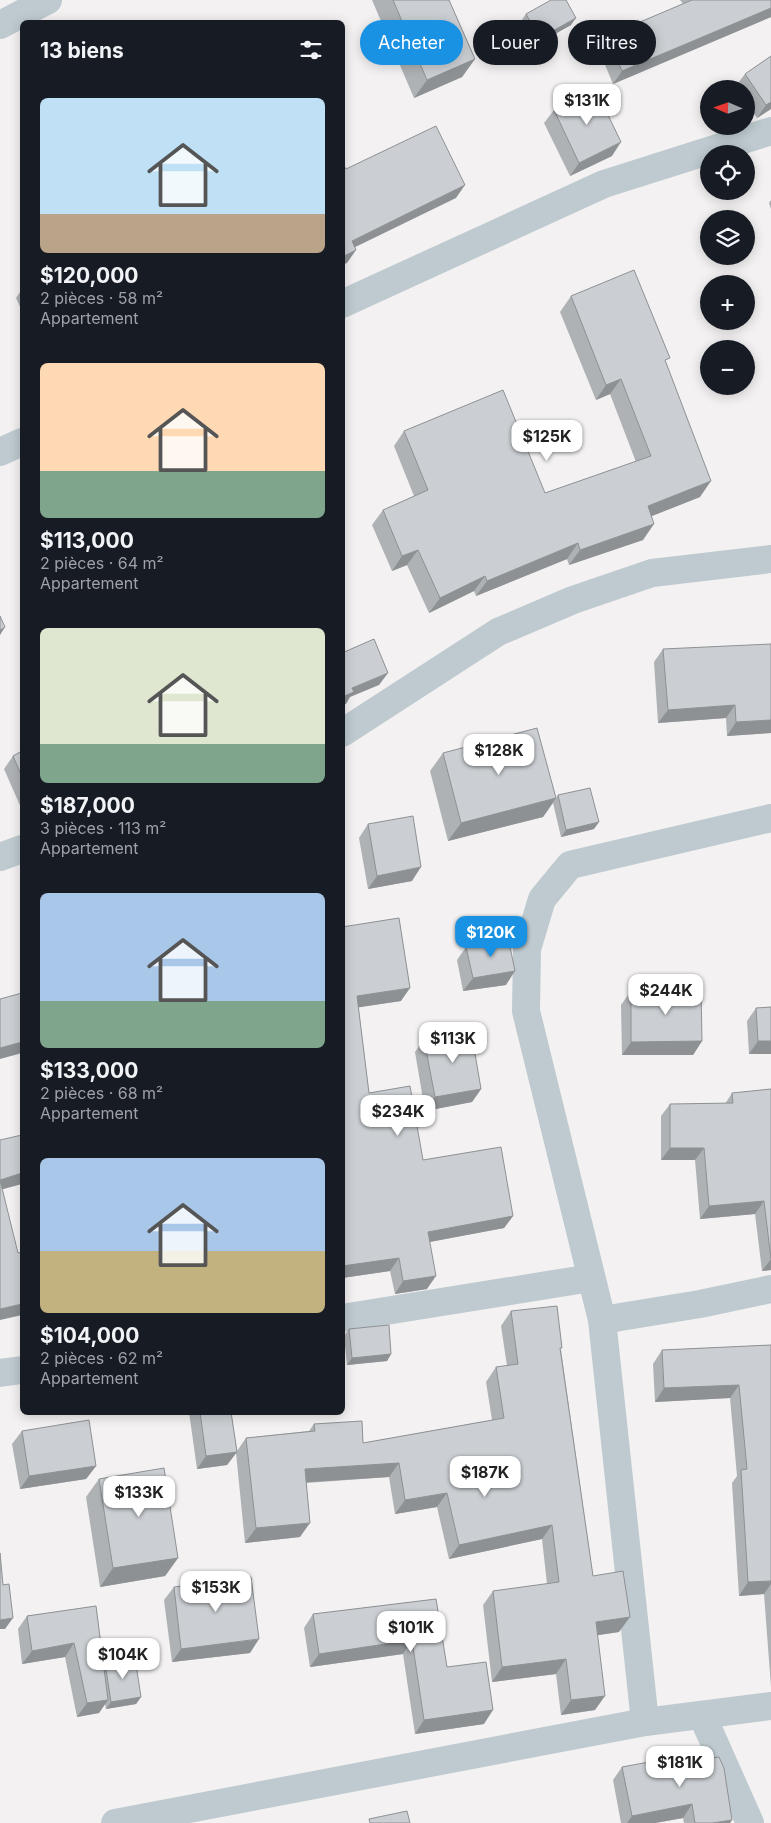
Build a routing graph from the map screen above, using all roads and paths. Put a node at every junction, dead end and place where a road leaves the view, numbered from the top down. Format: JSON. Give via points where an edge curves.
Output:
{"nodes":[{"id":1,"x":48,"y":0,"type":"edge"},
{"id":2,"x":0,"y":25,"type":"edge"},
{"id":3,"x":771,"y":131,"type":"edge"},
{"id":4,"x":345,"y":303,"type":"edge"},
{"id":5,"x":20,"y":443,"type":"edge"},
{"id":6,"x":0,"y":452,"type":"edge"},
{"id":7,"x":771,"y":559,"type":"edge"},
{"id":8,"x":345,"y":731,"type":"edge"},
{"id":9,"x":771,"y":818,"type":"edge"},
{"id":10,"x":20,"y":851,"type":"edge"},
{"id":11,"x":0,"y":857,"type":"edge"},
{"id":12,"x":591,"y":1278,"type":"junction"},
{"id":13,"x":771,"y":1289,"type":"edge"},
{"id":14,"x":345,"y":1318,"type":"edge"},
{"id":15,"x":602,"y":1320,"type":"junction"},
{"id":16,"x":20,"y":1370,"type":"edge"},
{"id":17,"x":0,"y":1373,"type":"edge"},
{"id":18,"x":771,"y":1706,"type":"edge"},
{"id":19,"x":702,"y":1715,"type":"junction"},
{"id":20,"x":645,"y":1722,"type":"junction"},
{"id":21,"x":115,"y":1823,"type":"edge"},
{"id":22,"x":750,"y":1823,"type":"edge"}],
"edges":[{"from":1,"to":2,"type":"street"},
{"from":3,"to":4,"type":"street","via":[[604,184]]},
{"from":5,"to":6,"type":"street"},
{"from":7,"to":8,"type":"street","via":[[652,573],[573,600],[498,632]]},
{"from":9,"to":12,"type":"street","via":[[570,865],[542,899],[527,949],[526,1011]]},
{"from":10,"to":11,"type":"street"},
{"from":12,"to":14,"type":"street"},
{"from":12,"to":15,"type":"street"},
{"from":13,"to":15,"type":"street"},
{"from":15,"to":20,"type":"street"},
{"from":16,"to":17,"type":"street"},
{"from":18,"to":19,"type":"street"},
{"from":19,"to":20,"type":"street"},
{"from":19,"to":22,"type":"street"},
{"from":20,"to":21,"type":"street"}]}
